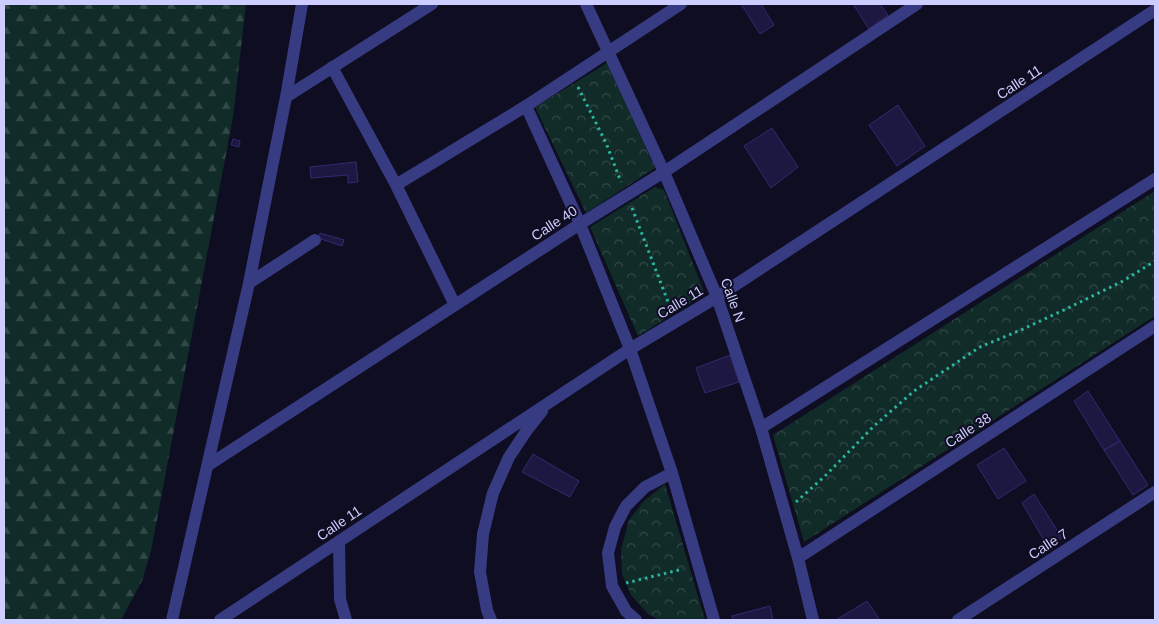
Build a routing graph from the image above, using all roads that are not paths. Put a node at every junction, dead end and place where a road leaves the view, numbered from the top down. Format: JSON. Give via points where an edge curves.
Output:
{"nodes":[{"id":1,"x":302,"y":4,"type":"edge"},
{"id":2,"x":432,"y":4,"type":"edge"},
{"id":3,"x":586,"y":4,"type":"edge"},
{"id":4,"x":681,"y":4,"type":"edge"},
{"id":5,"x":917,"y":4,"type":"edge"},
{"id":6,"x":1155,"y":10,"type":"edge"},
{"id":7,"x":608,"y":52,"type":"junction"},
{"id":8,"x":332,"y":67,"type":"junction"},
{"id":9,"x":286,"y":98,"type":"junction"},
{"id":10,"x":526,"y":106,"type":"junction"},
{"id":11,"x":664,"y":172,"type":"junction"},
{"id":12,"x":1155,"y":179,"type":"edge"},
{"id":13,"x":396,"y":185,"type":"junction"},
{"id":14,"x":580,"y":224,"type":"junction"},
{"id":15,"x":315,"y":240,"type":"dead end"},
{"id":16,"x":249,"y":283,"type":"junction"},
{"id":17,"x":717,"y":297,"type":"junction"},
{"id":18,"x":455,"y":305,"type":"junction"},
{"id":19,"x":1155,"y":326,"type":"edge"},
{"id":20,"x":630,"y":349,"type":"junction"},
{"id":21,"x":550,"y":402,"type":"junction"},
{"id":22,"x":761,"y":428,"type":"junction"},
{"id":23,"x":207,"y":466,"type":"junction"},
{"id":24,"x":672,"y":473,"type":"junction"},
{"id":25,"x":1155,"y":492,"type":"edge"},
{"id":26,"x":339,"y":541,"type":"junction"},
{"id":27,"x":798,"y":558,"type":"junction"},
{"id":28,"x":172,"y":620,"type":"edge"},
{"id":29,"x":220,"y":620,"type":"edge"},
{"id":30,"x":346,"y":620,"type":"edge"},
{"id":31,"x":491,"y":620,"type":"edge"},
{"id":32,"x":636,"y":620,"type":"edge"},
{"id":33,"x":714,"y":620,"type":"edge"},
{"id":34,"x":813,"y":620,"type":"edge"},
{"id":35,"x":958,"y":620,"type":"edge"}],
"edges":[{"from":1,"to":9,"type":"street"},
{"from":2,"to":8,"type":"street"},
{"from":3,"to":7,"type":"street","name":"Calle N"},
{"from":4,"to":7,"type":"street"},
{"from":5,"to":11,"type":"street","name":"Calle 40"},
{"from":6,"to":17,"type":"street","name":"Calle 11"},
{"from":7,"to":10,"type":"street"},
{"from":7,"to":11,"type":"street","name":"Calle N"},
{"from":8,"to":9,"type":"street"},
{"from":8,"to":13,"type":"street"},
{"from":9,"to":16,"type":"street"},
{"from":10,"to":13,"type":"street"},
{"from":10,"to":14,"type":"street"},
{"from":11,"to":14,"type":"street","name":"Calle 40"},
{"from":11,"to":17,"type":"street","name":"Calle N"},
{"from":12,"to":22,"type":"street"},
{"from":13,"to":18,"type":"street"},
{"from":14,"to":18,"type":"street","name":"Calle 40"},
{"from":14,"to":20,"type":"street"},
{"from":15,"to":16,"type":"street"},
{"from":16,"to":23,"type":"street"},
{"from":17,"to":20,"type":"street","name":"Calle 11"},
{"from":17,"to":22,"type":"street","name":"Calle N"},
{"from":18,"to":23,"type":"street","name":"Calle 40"},
{"from":19,"to":27,"type":"street","name":"Calle 38"},
{"from":20,"to":21,"type":"street","name":"Calle 11"},
{"from":20,"to":24,"type":"street"},
{"from":21,"to":26,"type":"street","name":"Calle 11"},
{"from":21,"to":31,"type":"street","via":[[509,457],[493,492],[483,534],[480,572]]},
{"from":22,"to":27,"type":"street","name":"Calle N"},
{"from":23,"to":28,"type":"street"},
{"from":24,"to":32,"type":"street","via":[[645,486],[626,506],[615,527],[608,553],[612,586],[626,611]]},
{"from":24,"to":33,"type":"street"},
{"from":25,"to":35,"type":"street","name":"Calle 7"},
{"from":26,"to":29,"type":"street","name":"Calle 11"},
{"from":26,"to":30,"type":"street","via":[[340,599]]},
{"from":27,"to":34,"type":"street","name":"Calle N"}]}
